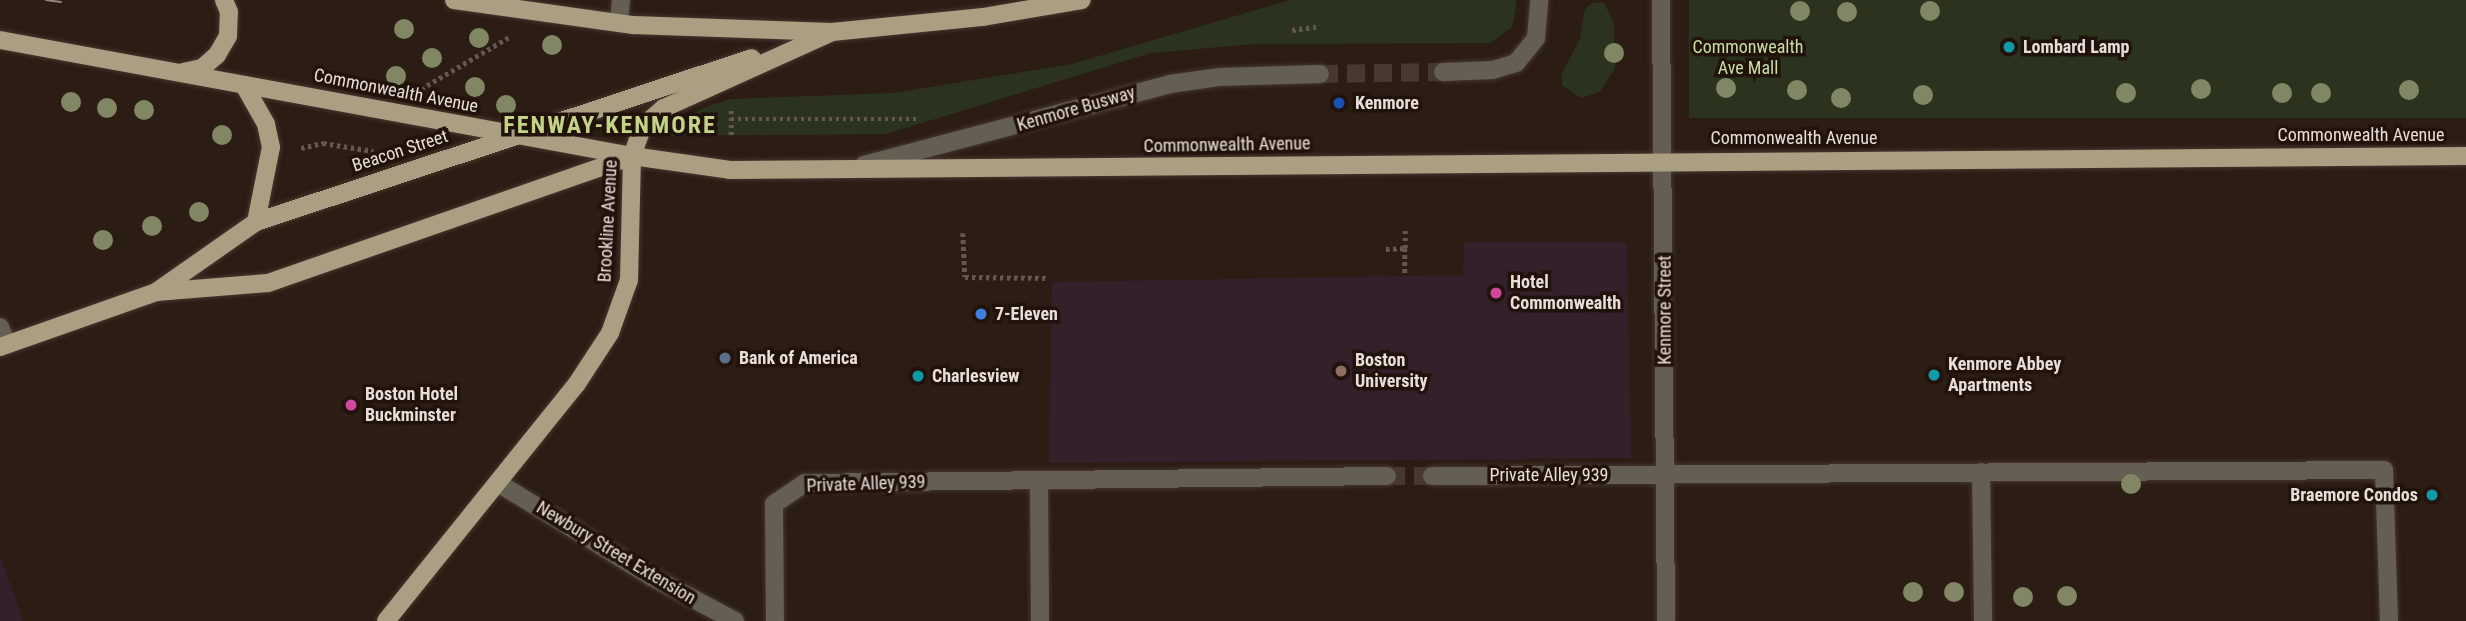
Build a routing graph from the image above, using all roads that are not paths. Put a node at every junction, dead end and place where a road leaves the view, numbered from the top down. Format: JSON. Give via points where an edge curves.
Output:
{"nodes":[{"id":1,"x":224,"y":0,"type":"edge"},
{"id":2,"x":454,"y":0,"type":"edge"},
{"id":3,"x":621,"y":0,"type":"edge"},
{"id":4,"x":1082,"y":0,"type":"edge"},
{"id":5,"x":1539,"y":0,"type":"edge"},
{"id":6,"x":1661,"y":0,"type":"edge"},
{"id":7,"x":1026,"y":5,"type":"edge"},
{"id":8,"x":619,"y":23,"type":"junction"},
{"id":9,"x":832,"y":32,"type":"junction"},
{"id":10,"x":0,"y":40,"type":"edge"},
{"id":11,"x":1443,"y":72,"type":"tunnel mouth"},
{"id":12,"x":179,"y":73,"type":"junction"},
{"id":13,"x":1320,"y":74,"type":"tunnel mouth"},
{"id":14,"x":244,"y":85,"type":"junction"},
{"id":15,"x":517,"y":135,"type":"junction"},
{"id":16,"x":632,"y":156,"type":"junction"},
{"id":17,"x":2466,"y":156,"type":"edge"},
{"id":18,"x":1665,"y":160,"type":"junction"},
{"id":19,"x":837,"y":172,"type":"junction"},
{"id":20,"x":256,"y":222,"type":"junction"},
{"id":21,"x":156,"y":292,"type":"junction"},
{"id":22,"x":0,"y":327,"type":"edge"},
{"id":23,"x":3,"y":345,"type":"edge"},
{"id":24,"x":1981,"y":471,"type":"junction"},
{"id":25,"x":1665,"y":475,"type":"junction"},
{"id":26,"x":1387,"y":476,"type":"tunnel mouth"},
{"id":27,"x":1432,"y":476,"type":"tunnel mouth"},
{"id":28,"x":1039,"y":481,"type":"junction"},
{"id":29,"x":498,"y":482,"type":"junction"},
{"id":30,"x":386,"y":621,"type":"edge"},
{"id":31,"x":735,"y":621,"type":"edge"},
{"id":32,"x":775,"y":621,"type":"edge"},
{"id":33,"x":1040,"y":621,"type":"edge"},
{"id":34,"x":1666,"y":621,"type":"edge"},
{"id":35,"x":1983,"y":621,"type":"edge"},
{"id":36,"x":2389,"y":621,"type":"edge"}],
"edges":[{"from":1,"to":12,"type":"main road","via":[[229,12],[228,36],[217,55],[202,68]]},
{"from":2,"to":8,"type":"main road"},
{"from":3,"to":8,"type":"street"},
{"from":4,"to":7,"type":"main road"},
{"from":5,"to":11,"type":"street","via":[[1536,38],[1516,63],[1493,70]]},
{"from":6,"to":18,"type":"street","name":"Kenmore Street"},
{"from":7,"to":9,"type":"main road"},
{"from":8,"to":9,"type":"main road"},
{"from":9,"to":15,"type":"main road","name":"Beacon Street"},
{"from":9,"to":16,"type":"main road","name":"Brookline Avenue","via":[[659,111],[640,130]]},
{"from":10,"to":12,"type":"main road","name":"Commonwealth Avenue"},
{"from":12,"to":14,"type":"main road","name":"Commonwealth Avenue"},
{"from":13,"to":19,"type":"street","name":"Kenmore Busway","via":[[1231,76],[1170,84]]},
{"from":14,"to":15,"type":"main road","name":"Commonwealth Avenue"},
{"from":14,"to":20,"type":"main road","via":[[266,124],[271,147]]},
{"from":15,"to":16,"type":"main road","name":"Commonwealth Avenue"},
{"from":15,"to":20,"type":"main road","name":"Beacon Street"},
{"from":16,"to":19,"type":"main road","name":"Commonwealth Avenue","via":[[730,170]]},
{"from":16,"to":21,"type":"main road","name":"Beacon Street","via":[[268,283]]},
{"from":16,"to":29,"type":"main road","name":"Brookline Avenue","via":[[629,280],[615,321],[582,377]]},
{"from":17,"to":18,"type":"main road","name":"Commonwealth Avenue"},
{"from":18,"to":19,"type":"main road","name":"Commonwealth Avenue"},
{"from":18,"to":25,"type":"street","name":"Kenmore Street"},
{"from":20,"to":21,"type":"main road","name":"Beacon Street"},
{"from":21,"to":23,"type":"main road","name":"Beacon Street"},
{"from":22,"to":23,"type":"street"},
{"from":24,"to":25,"type":"street","name":"Private Alley 939"},
{"from":24,"to":35,"type":"street"},
{"from":24,"to":36,"type":"street","name":"Private Alley 939","via":[[2384,470]]},
{"from":25,"to":27,"type":"street","name":"Private Alley 939"},
{"from":25,"to":34,"type":"street","name":"Kenmore Street"},
{"from":26,"to":28,"type":"street","name":"Private Alley 939"},
{"from":28,"to":32,"type":"street","name":"Private Alley 939","via":[[805,483],[787,491],[774,504]]},
{"from":28,"to":33,"type":"street"},
{"from":29,"to":30,"type":"main road","name":"Brookline Avenue"},
{"from":29,"to":31,"type":"street","name":"Newbury Street Extension","via":[[652,577]]}]}
